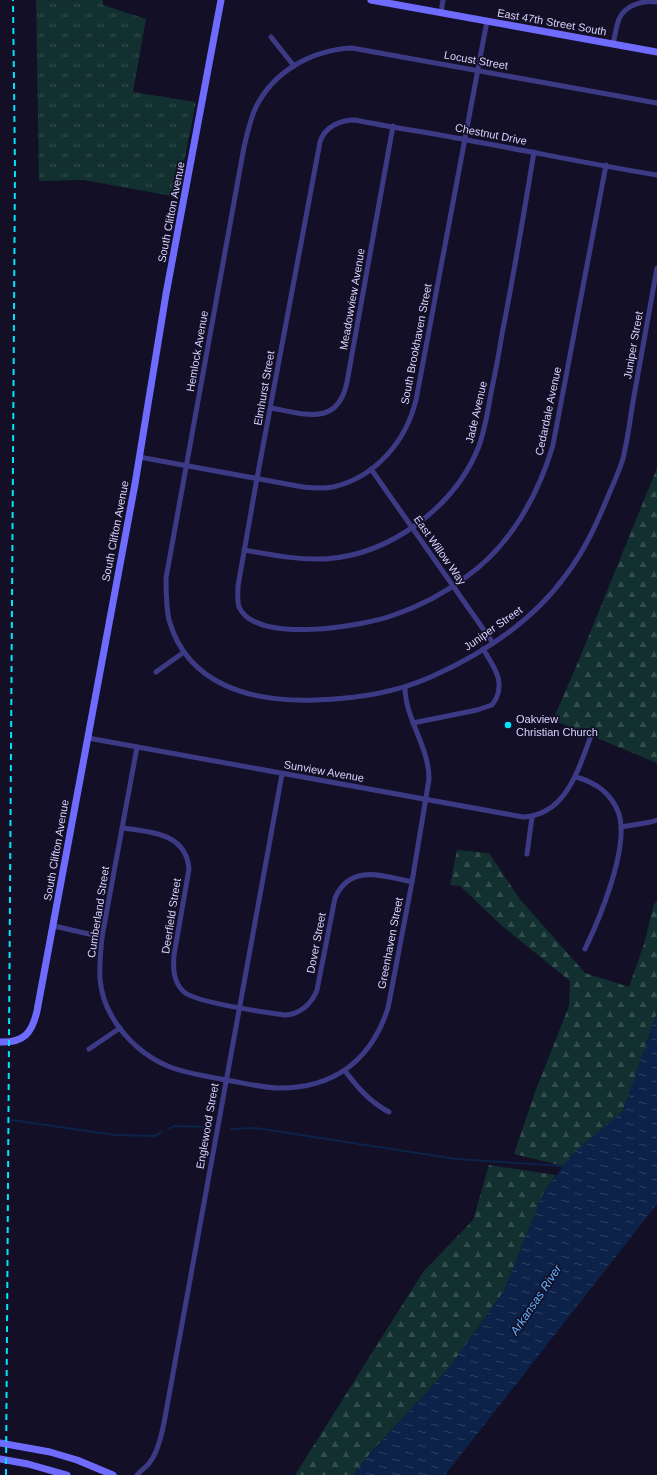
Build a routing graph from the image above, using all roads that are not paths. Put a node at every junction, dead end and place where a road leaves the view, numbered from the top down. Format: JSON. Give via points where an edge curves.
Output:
{"nodes":[{"id":1,"x":221,"y":0,"type":"edge"},
{"id":2,"x":371,"y":0,"type":"edge"},
{"id":3,"x":443,"y":0,"type":"edge"},
{"id":4,"x":657,"y":2,"type":"edge"},
{"id":5,"x":441,"y":13,"type":"junction"},
{"id":6,"x":487,"y":21,"type":"junction"},
{"id":7,"x":271,"y":37,"type":"dead end"},
{"id":8,"x":613,"y":44,"type":"junction"},
{"id":9,"x":657,"y":52,"type":"edge"},
{"id":10,"x":294,"y":66,"type":"junction"},
{"id":11,"x":477,"y":70,"type":"junction"},
{"id":12,"x":657,"y":103,"type":"edge"},
{"id":13,"x":393,"y":126,"type":"junction"},
{"id":14,"x":324,"y":134,"type":"joint"},
{"id":15,"x":464,"y":139,"type":"junction"},
{"id":16,"x":534,"y":152,"type":"junction"},
{"id":17,"x":606,"y":165,"type":"junction"},
{"id":18,"x":657,"y":175,"type":"edge"},
{"id":19,"x":657,"y":268,"type":"edge"},
{"id":20,"x":271,"y":408,"type":"junction"},
{"id":21,"x":139,"y":457,"type":"junction"},
{"id":22,"x":187,"y":465,"type":"junction"},
{"id":23,"x":371,"y":469,"type":"junction"},
{"id":24,"x":257,"y":478,"type":"junction"},
{"id":25,"x":412,"y":527,"type":"junction"},
{"id":26,"x":244,"y":550,"type":"junction"},
{"id":27,"x":453,"y":587,"type":"junction"},
{"id":28,"x":274,"y":627,"type":"joint"},
{"id":29,"x":493,"y":643,"type":"junction"},
{"id":30,"x":483,"y":649,"type":"junction"},
{"id":31,"x":184,"y":652,"type":"junction"},
{"id":32,"x":156,"y":672,"type":"dead end"},
{"id":33,"x":404,"y":687,"type":"junction"},
{"id":34,"x":413,"y":724,"type":"junction"},
{"id":35,"x":591,"y":736,"type":"dead end"},
{"id":36,"x":88,"y":738,"type":"junction"},
{"id":37,"x":137,"y":747,"type":"junction"},
{"id":38,"x":282,"y":774,"type":"junction"},
{"id":39,"x":575,"y":777,"type":"junction"},
{"id":40,"x":426,"y":800,"type":"junction"},
{"id":41,"x":532,"y":817,"type":"junction"},
{"id":42,"x":657,"y":820,"type":"edge"},
{"id":43,"x":621,"y":827,"type":"junction"},
{"id":44,"x":123,"y":828,"type":"junction"},
{"id":45,"x":527,"y":854,"type":"dead end"},
{"id":46,"x":412,"y":882,"type":"junction"},
{"id":47,"x":54,"y":926,"type":"junction"},
{"id":48,"x":102,"y":936,"type":"junction"},
{"id":49,"x":585,"y":949,"type":"dead end"},
{"id":50,"x":239,"y":1007,"type":"junction"},
{"id":51,"x":120,"y":1028,"type":"junction"},
{"id":52,"x":0,"y":1042,"type":"edge"},
{"id":53,"x":89,"y":1049,"type":"dead end"},
{"id":54,"x":345,"y":1071,"type":"junction"},
{"id":55,"x":226,"y":1080,"type":"junction"},
{"id":56,"x":389,"y":1112,"type":"dead end"},
{"id":57,"x":0,"y":1444,"type":"edge"},
{"id":58,"x":0,"y":1460,"type":"edge"},
{"id":59,"x":67,"y":1475,"type":"edge"},
{"id":60,"x":113,"y":1475,"type":"edge"},
{"id":61,"x":137,"y":1475,"type":"edge"}],
"edges":[{"from":1,"to":21,"type":"street","name":"South Clifton Avenue","via":[[166,294]]},
{"from":2,"to":5,"type":"street","name":"East 47th Street South"},
{"from":3,"to":5,"type":"street"},
{"from":4,"to":8,"type":"street","via":[[639,3],[627,10],[619,21]]},
{"from":5,"to":6,"type":"street","name":"East 47th Street South"},
{"from":6,"to":8,"type":"street","name":"East 47th Street South"},
{"from":6,"to":11,"type":"street","name":"South Brookhaven Street"},
{"from":7,"to":10,"type":"street"},
{"from":8,"to":9,"type":"street","name":"East 47th Street South"},
{"from":10,"to":11,"type":"street","name":"Locust Street","via":[[322,52],[352,48]]},
{"from":10,"to":22,"type":"street","name":"Hemlock Avenue","via":[[264,94],[248,129]]},
{"from":11,"to":12,"type":"street","name":"Locust Street"},
{"from":11,"to":15,"type":"street","name":"South Brookhaven Street"},
{"from":13,"to":14,"type":"street","name":"Chestnut Drive","via":[[347,120],[331,127]]},
{"from":13,"to":15,"type":"street","name":"Chestnut Drive"},
{"from":13,"to":20,"type":"street","name":"Meadowview Avenue","via":[[342,400],[333,409],[320,414]]},
{"from":14,"to":20,"type":"street","name":"Elmhurst Street","via":[[320,142]]},
{"from":15,"to":16,"type":"street","name":"Chestnut Drive"},
{"from":15,"to":23,"type":"street","name":"South Brookhaven Street","via":[[414,409],[398,443]]},
{"from":16,"to":17,"type":"street","name":"Chestnut Drive"},
{"from":16,"to":25,"type":"street","name":"Jade Avenue","via":[[480,442],[469,466],[452,491]]},
{"from":17,"to":18,"type":"street","name":"Chestnut Drive"},
{"from":17,"to":27,"type":"street","name":"Cedardale Avenue","via":[[548,464],[528,506],[507,537],[481,564]]},
{"from":19,"to":29,"type":"street","name":"Juniper Street","via":[[624,454],[597,524],[577,560],[552,592],[522,622]]},
{"from":20,"to":24,"type":"street","name":"Elmhurst Street"},
{"from":21,"to":22,"type":"street","name":"South Brookhaven Street"},
{"from":21,"to":36,"type":"street","name":"South Clifton Avenue"},
{"from":22,"to":24,"type":"street","name":"South Brookhaven Street"},
{"from":22,"to":31,"type":"street","name":"Hemlock Avenue","via":[[166,578],[170,621]]},
{"from":23,"to":24,"type":"street","name":"South Brookhaven Street","via":[[346,483],[323,488],[302,487]]},
{"from":23,"to":25,"type":"street","name":"East Willow Way"},
{"from":24,"to":26,"type":"street","name":"Elmhurst Street"},
{"from":25,"to":26,"type":"street","name":"Jade Avenue","via":[[377,547],[335,558],[294,559]]},
{"from":25,"to":27,"type":"street","name":"East Willow Way"},
{"from":26,"to":28,"type":"street","name":"Elmhurst Street","via":[[238,588],[240,607],[255,622]]},
{"from":27,"to":28,"type":"street","name":"Cedardale Avenue","via":[[409,610],[370,622],[323,629]]},
{"from":27,"to":29,"type":"street","name":"East Willow Way"},
{"from":29,"to":30,"type":"street","name":"Juniper Street"},
{"from":30,"to":33,"type":"street","name":"Juniper Street","via":[[432,676]]},
{"from":30,"to":34,"type":"street","via":[[500,678],[498,695],[492,705]]},
{"from":31,"to":32,"type":"street"},
{"from":31,"to":33,"type":"street","name":"Juniper Street","via":[[212,678],[229,688],[260,697],[334,700]]},
{"from":33,"to":34,"type":"street","name":"Greenhaven Street"},
{"from":34,"to":40,"type":"street","name":"Greenhaven Street","via":[[428,764]]},
{"from":35,"to":39,"type":"street"},
{"from":36,"to":37,"type":"street","name":"Sunview Avenue"},
{"from":36,"to":47,"type":"street","name":"South Clifton Avenue"},
{"from":37,"to":38,"type":"street","name":"Sunview Avenue"},
{"from":37,"to":44,"type":"street","name":"Cumberland Street"},
{"from":38,"to":40,"type":"street","name":"Sunview Avenue"},
{"from":38,"to":50,"type":"street","name":"Englewood Street"},
{"from":39,"to":41,"type":"street","name":"Sunview Avenue","via":[[555,805],[546,812]]},
{"from":39,"to":43,"type":"street","via":[[594,784],[608,794],[617,810]]},
{"from":40,"to":41,"type":"street","name":"Sunview Avenue"},
{"from":40,"to":46,"type":"street","name":"Greenhaven Street"},
{"from":41,"to":45,"type":"street"},
{"from":42,"to":43,"type":"street"},
{"from":43,"to":49,"type":"street","via":[[620,849],[604,904]]},
{"from":44,"to":48,"type":"street","name":"Cumberland Street"},
{"from":44,"to":50,"type":"street","name":"Deerfield Street","via":[[172,839],[181,846],[186,856],[188,869],[174,960],[174,973],[179,986],[197,999]]},
{"from":46,"to":50,"type":"street","name":"Dover Street","via":[[369,874],[347,881],[335,898],[317,990],[312,1000],[289,1015]]},
{"from":46,"to":54,"type":"street","name":"Greenhaven Street","via":[[384,1021],[366,1050]]},
{"from":47,"to":48,"type":"street"},
{"from":47,"to":52,"type":"street","name":"South Clifton Avenue","via":[[31,1029],[23,1039],[8,1043]]},
{"from":48,"to":51,"type":"street","name":"Cumberland Street","via":[[101,984],[108,1008]]},
{"from":50,"to":55,"type":"street","name":"Englewood Street"},
{"from":51,"to":53,"type":"street"},
{"from":51,"to":55,"type":"street","name":"Cumberland Street","via":[[133,1043],[162,1063]]},
{"from":54,"to":55,"type":"street","name":"Greenhaven Street","via":[[321,1082],[291,1087],[264,1087]]},
{"from":54,"to":56,"type":"street","via":[[364,1095]]},
{"from":55,"to":61,"type":"street","name":"Englewood Street","via":[[164,1423],[150,1462]]},
{"from":57,"to":60,"type":"street","via":[[50,1452],[78,1460]]},
{"from":58,"to":59,"type":"street","via":[[28,1464]]}]}
